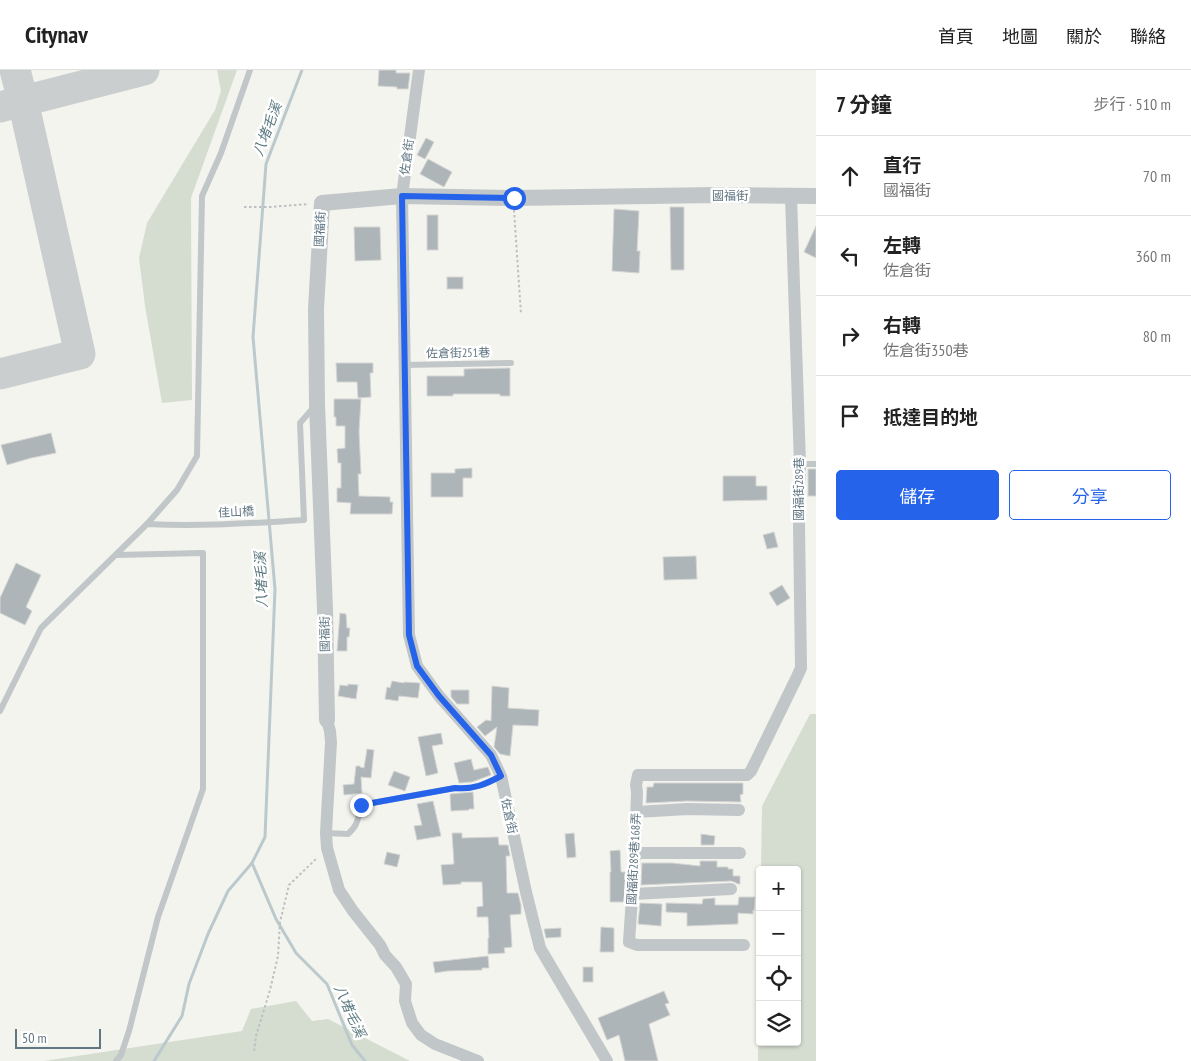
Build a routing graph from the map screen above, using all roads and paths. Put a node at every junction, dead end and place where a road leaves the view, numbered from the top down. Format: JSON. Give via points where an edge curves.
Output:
{"nodes":[{"id":1,"x":250,"y":70,"type":"edge"},
{"id":2,"x":419,"y":70,"type":"edge"},
{"id":3,"x":402,"y":196,"type":"junction"},
{"id":4,"x":791,"y":196,"type":"junction"},
{"id":5,"x":816,"y":196,"type":"edge"},
{"id":6,"x":514,"y":198,"type":"junction"},
{"id":7,"x":322,"y":203,"type":"junction"},
{"id":8,"x":244,"y":207,"type":"dead end"},
{"id":9,"x":521,"y":314,"type":"dead end"},
{"id":10,"x":512,"y":363,"type":"dead end"},
{"id":11,"x":405,"y":365,"type":"junction"},
{"id":12,"x":317,"y":404,"type":"junction"},
{"id":13,"x":800,"y":464,"type":"junction"},
{"id":14,"x":816,"y":464,"type":"edge"},
{"id":15,"x":147,"y":524,"type":"junction"},
{"id":16,"x":116,"y":555,"type":"junction"},
{"id":17,"x":0,"y":711,"type":"edge"},
{"id":18,"x":327,"y":720,"type":"joint"},
{"id":19,"x":751,"y":772,"type":"joint"},
{"id":20,"x":501,"y":776,"type":"junction"},
{"id":21,"x":739,"y":810,"type":"dead end"},
{"id":22,"x":637,"y":812,"type":"junction"},
{"id":23,"x":326,"y":833,"type":"junction"},
{"id":24,"x":327,"y":848,"type":"junction"},
{"id":25,"x":635,"y":853,"type":"junction"},
{"id":26,"x":740,"y":853,"type":"dead end"},
{"id":27,"x":731,"y":889,"type":"dead end"},
{"id":28,"x":633,"y":894,"type":"junction"},
{"id":29,"x":744,"y":945,"type":"dead end"},
{"id":30,"x":254,"y":1050,"type":"dead end"},
{"id":31,"x":116,"y":1061,"type":"edge"},
{"id":32,"x":478,"y":1061,"type":"edge"},
{"id":33,"x":607,"y":1061,"type":"edge"}],
"edges":[{"from":1,"to":15,"type":"lane","via":[[202,196],[197,456],[177,490]]},
{"from":2,"to":3,"type":"street","name":"佐倉街"},
{"from":3,"to":6,"type":"street","name":"國福街"},
{"from":3,"to":7,"type":"street","name":"國福街"},
{"from":3,"to":11,"type":"street","name":"佐倉街"},
{"from":4,"to":5,"type":"street","name":"國福街"},
{"from":4,"to":6,"type":"street","name":"國福街"},
{"from":4,"to":13,"type":"street","name":"國福街289巷"},
{"from":6,"to":9,"type":"path"},
{"from":7,"to":8,"type":"path"},
{"from":7,"to":12,"type":"street","name":"國福街","via":[[316,309]]},
{"from":10,"to":11,"type":"lane","name":"佐倉街251巷"},
{"from":11,"to":20,"type":"street","name":"佐倉街","via":[[409,635],[417,666],[491,755]]},
{"from":12,"to":15,"type":"lane","name":"佳山橋","via":[[300,423],[304,520]]},
{"from":12,"to":18,"type":"street","name":"國福街"},
{"from":13,"to":14,"type":"lane"},
{"from":13,"to":19,"type":"street","name":"國福街289巷","via":[[801,668]]},
{"from":15,"to":16,"type":"lane"},
{"from":16,"to":17,"type":"lane","via":[[42,628]]},
{"from":16,"to":31,"type":"lane","via":[[204,553],[203,789],[158,917],[130,1031]]},
{"from":18,"to":23,"type":"street","via":[[331,742]]},
{"from":19,"to":22,"type":"street","name":"國福街289巷168弄","via":[[744,776],[638,775]]},
{"from":20,"to":23,"type":"lane","via":[[474,788],[455,788],[361,805],[355,828],[348,834]]},
{"from":20,"to":33,"type":"street","name":"佐倉街","via":[[540,948]]},
{"from":21,"to":22,"type":"street"},
{"from":22,"to":25,"type":"street","name":"國福街289巷168弄"},
{"from":23,"to":24,"type":"street"},
{"from":24,"to":30,"type":"path","via":[[289,885],[280,922],[278,956]]},
{"from":24,"to":32,"type":"street","via":[[339,890],[406,984],[405,1001],[412,1023],[421,1035],[435,1044]]},
{"from":25,"to":26,"type":"street"},
{"from":25,"to":28,"type":"street","name":"國福街289巷168弄"},
{"from":27,"to":28,"type":"street"},
{"from":28,"to":29,"type":"street","name":"國福街289巷168弄","via":[[629,942],[637,945]]}]}
